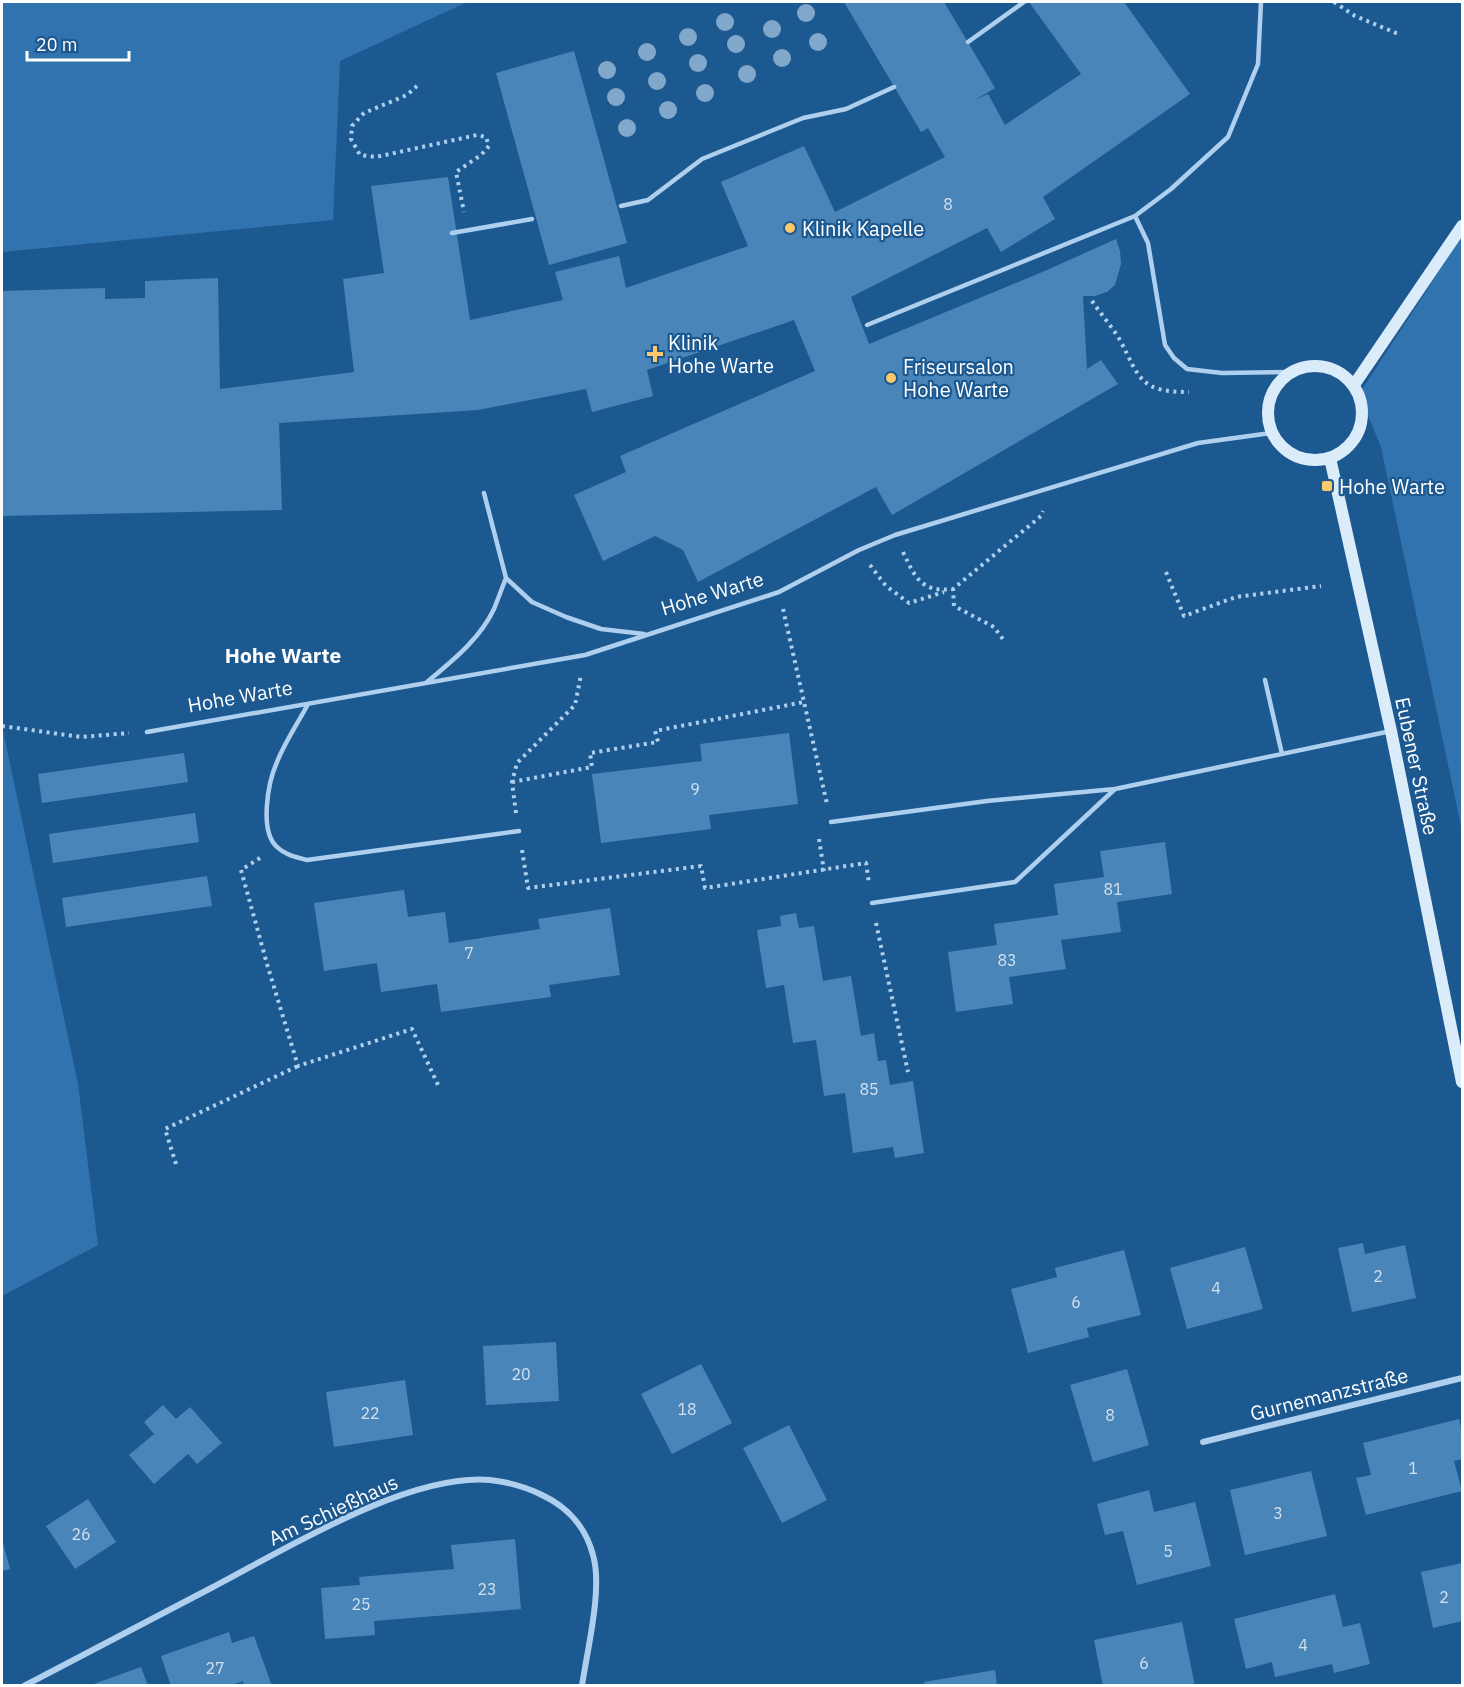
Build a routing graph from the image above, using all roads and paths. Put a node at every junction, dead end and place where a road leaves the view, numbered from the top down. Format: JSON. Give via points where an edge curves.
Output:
{"nodes":[{"id":1,"x":1024,"y":2,"type":"edge"},
{"id":2,"x":1260,"y":2,"type":"edge"},
{"id":3,"x":1334,"y":2,"type":"edge"},
{"id":4,"x":1401,"y":35,"type":"dead end"},
{"id":5,"x":968,"y":42,"type":"dead end"},
{"id":6,"x":417,"y":86,"type":"dead end"},
{"id":7,"x":894,"y":87,"type":"dead end"},
{"id":8,"x":621,"y":206,"type":"dead end"},
{"id":9,"x":1135,"y":216,"type":"junction"},
{"id":10,"x":532,"y":219,"type":"dead end"},
{"id":11,"x":1462,"y":226,"type":"edge"},
{"id":12,"x":468,"y":230,"type":"junction"},
{"id":13,"x":452,"y":233,"type":"dead end"},
{"id":14,"x":1092,"y":302,"type":"dead end"},
{"id":15,"x":867,"y":325,"type":"dead end"},
{"id":16,"x":1292,"y":372,"type":"junction"},
{"id":17,"x":1222,"y":373,"type":"junction"},
{"id":18,"x":1354,"y":385,"type":"junction"},
{"id":19,"x":1271,"y":433,"type":"junction"},
{"id":20,"x":1330,"y":458,"type":"junction"},
{"id":21,"x":1052,"y":487,"type":"junction"},
{"id":22,"x":484,"y":493,"type":"dead end"},
{"id":23,"x":895,"y":535,"type":"junction"},
{"id":24,"x":859,"y":550,"type":"junction"},
{"id":25,"x":1167,"y":572,"type":"dead end"},
{"id":26,"x":506,"y":578,"type":"junction"},
{"id":27,"x":1321,"y":585,"type":"dead end"},
{"id":28,"x":953,"y":589,"type":"junction"},
{"id":29,"x":779,"y":592,"type":"junction"},
{"id":30,"x":646,"y":634,"type":"junction"},
{"id":31,"x":1005,"y":642,"type":"dead end"},
{"id":32,"x":585,"y":655,"type":"junction"},
{"id":33,"x":1265,"y":680,"type":"dead end"},
{"id":34,"x":425,"y":684,"type":"junction"},
{"id":35,"x":804,"y":702,"type":"junction"},
{"id":36,"x":308,"y":704,"type":"junction"},
{"id":37,"x":2,"y":726,"type":"edge"},
{"id":38,"x":1390,"y":731,"type":"junction"},
{"id":39,"x":147,"y":732,"type":"joint"},
{"id":40,"x":1282,"y":754,"type":"junction"},
{"id":41,"x":512,"y":782,"type":"junction"},
{"id":42,"x":1115,"y":789,"type":"junction"},
{"id":43,"x":831,"y":822,"type":"junction"},
{"id":44,"x":519,"y":831,"type":"junction"},
{"id":45,"x":276,"y":847,"type":"junction"},
{"id":46,"x":824,"y":871,"type":"junction"},
{"id":47,"x":872,"y":903,"type":"junction"},
{"id":48,"x":298,"y":1066,"type":"junction"},
{"id":49,"x":908,"y":1071,"type":"dead end"},
{"id":50,"x":1462,"y":1082,"type":"edge"},
{"id":51,"x":439,"y":1088,"type":"dead end"},
{"id":52,"x":176,"y":1164,"type":"dead end"},
{"id":53,"x":1462,"y":1378,"type":"edge"},
{"id":54,"x":1203,"y":1442,"type":"dead end"},
{"id":55,"x":24,"y":1686,"type":"edge"},
{"id":56,"x":582,"y":1686,"type":"edge"}],
"edges":[{"from":1,"to":5,"type":"lane"},
{"from":2,"to":9,"type":"lane","via":[[1258,64],[1228,137]]},
{"from":3,"to":4,"type":"path","via":[[1355,16]]},
{"from":6,"to":12,"type":"path","via":[[407,96],[364,113],[352,126],[351,139],[360,155],[376,157],[477,135],[486,137],[489,146],[456,172]]},
{"from":7,"to":8,"type":"lane","via":[[846,109],[803,118],[702,159],[648,200]]},
{"from":9,"to":15,"type":"lane"},
{"from":9,"to":17,"type":"lane","via":[[1148,243],[1165,345],[1187,369]]},
{"from":10,"to":12,"type":"lane"},
{"from":11,"to":18,"type":"street"},
{"from":12,"to":13,"type":"lane"},
{"from":14,"to":17,"type":"path","via":[[1119,339],[1133,369],[1148,386],[1167,392],[1192,392]]},
{"from":16,"to":17,"type":"lane"},
{"from":16,"to":18,"type":"street","via":[[1305,367],[1326,368]]},
{"from":16,"to":19,"type":"street","via":[[1270,398],[1267,415]]},
{"from":18,"to":20,"type":"street","via":[[1362,408],[1358,434],[1347,448]]},
{"from":19,"to":20,"type":"street","via":[[1296,458]]},
{"from":19,"to":21,"type":"lane","name":"Hohe Warte","via":[[1198,443]]},
{"from":20,"to":38,"type":"street","name":"Eubener Straße"},
{"from":21,"to":23,"type":"lane","name":"Hohe Warte"},
{"from":21,"to":28,"type":"path","via":[[1041,516]]},
{"from":22,"to":26,"type":"lane"},
{"from":23,"to":24,"type":"lane","name":"Hohe Warte"},
{"from":23,"to":28,"type":"path","via":[[913,574],[926,587]]},
{"from":24,"to":28,"type":"path","via":[[886,586],[909,603]]},
{"from":24,"to":29,"type":"lane","name":"Hohe Warte"},
{"from":25,"to":27,"type":"path","via":[[1184,616],[1236,597]]},
{"from":26,"to":30,"type":"lane","via":[[532,602],[566,617],[601,629]]},
{"from":26,"to":34,"type":"lane","via":[[493,611],[476,636]]},
{"from":28,"to":31,"type":"path","via":[[954,606],[994,627]]},
{"from":29,"to":30,"type":"lane","name":"Hohe Warte"},
{"from":29,"to":35,"type":"path"},
{"from":30,"to":32,"type":"lane","name":"Hohe Warte"},
{"from":32,"to":34,"type":"lane","name":"Hohe Warte"},
{"from":32,"to":41,"type":"path","via":[[575,705],[517,763]]},
{"from":33,"to":40,"type":"lane"},
{"from":34,"to":36,"type":"lane","name":"Hohe Warte"},
{"from":35,"to":41,"type":"path","via":[[655,731],[658,742],[590,753],[592,767]]},
{"from":35,"to":43,"type":"path"},
{"from":36,"to":39,"type":"lane","name":"Hohe Warte"},
{"from":36,"to":45,"type":"lane","via":[[276,763],[265,814]]},
{"from":37,"to":39,"type":"path","via":[[81,737]]},
{"from":38,"to":40,"type":"lane"},
{"from":38,"to":50,"type":"street","name":"Eubener Straße"},
{"from":40,"to":42,"type":"lane"},
{"from":41,"to":44,"type":"path"},
{"from":42,"to":43,"type":"lane"},
{"from":42,"to":47,"type":"lane","via":[[1014,882]]},
{"from":43,"to":46,"type":"path","via":[[817,825]]},
{"from":44,"to":45,"type":"lane","via":[[307,860],[289,856]]},
{"from":44,"to":46,"type":"path","via":[[528,888],[701,866],[705,888]]},
{"from":45,"to":48,"type":"path","via":[[242,870]]},
{"from":46,"to":47,"type":"path","via":[[866,863]]},
{"from":47,"to":49,"type":"path"},
{"from":48,"to":51,"type":"path","via":[[412,1029]]},
{"from":48,"to":52,"type":"path","via":[[165,1129]]},
{"from":53,"to":54,"type":"street","name":"Gurnemanzstraße"},
{"from":55,"to":56,"type":"street","name":"Am Schießhaus","via":[[338,1522],[411,1491],[489,1480],[535,1491],[557,1502],[586,1535],[597,1581]]}]}
